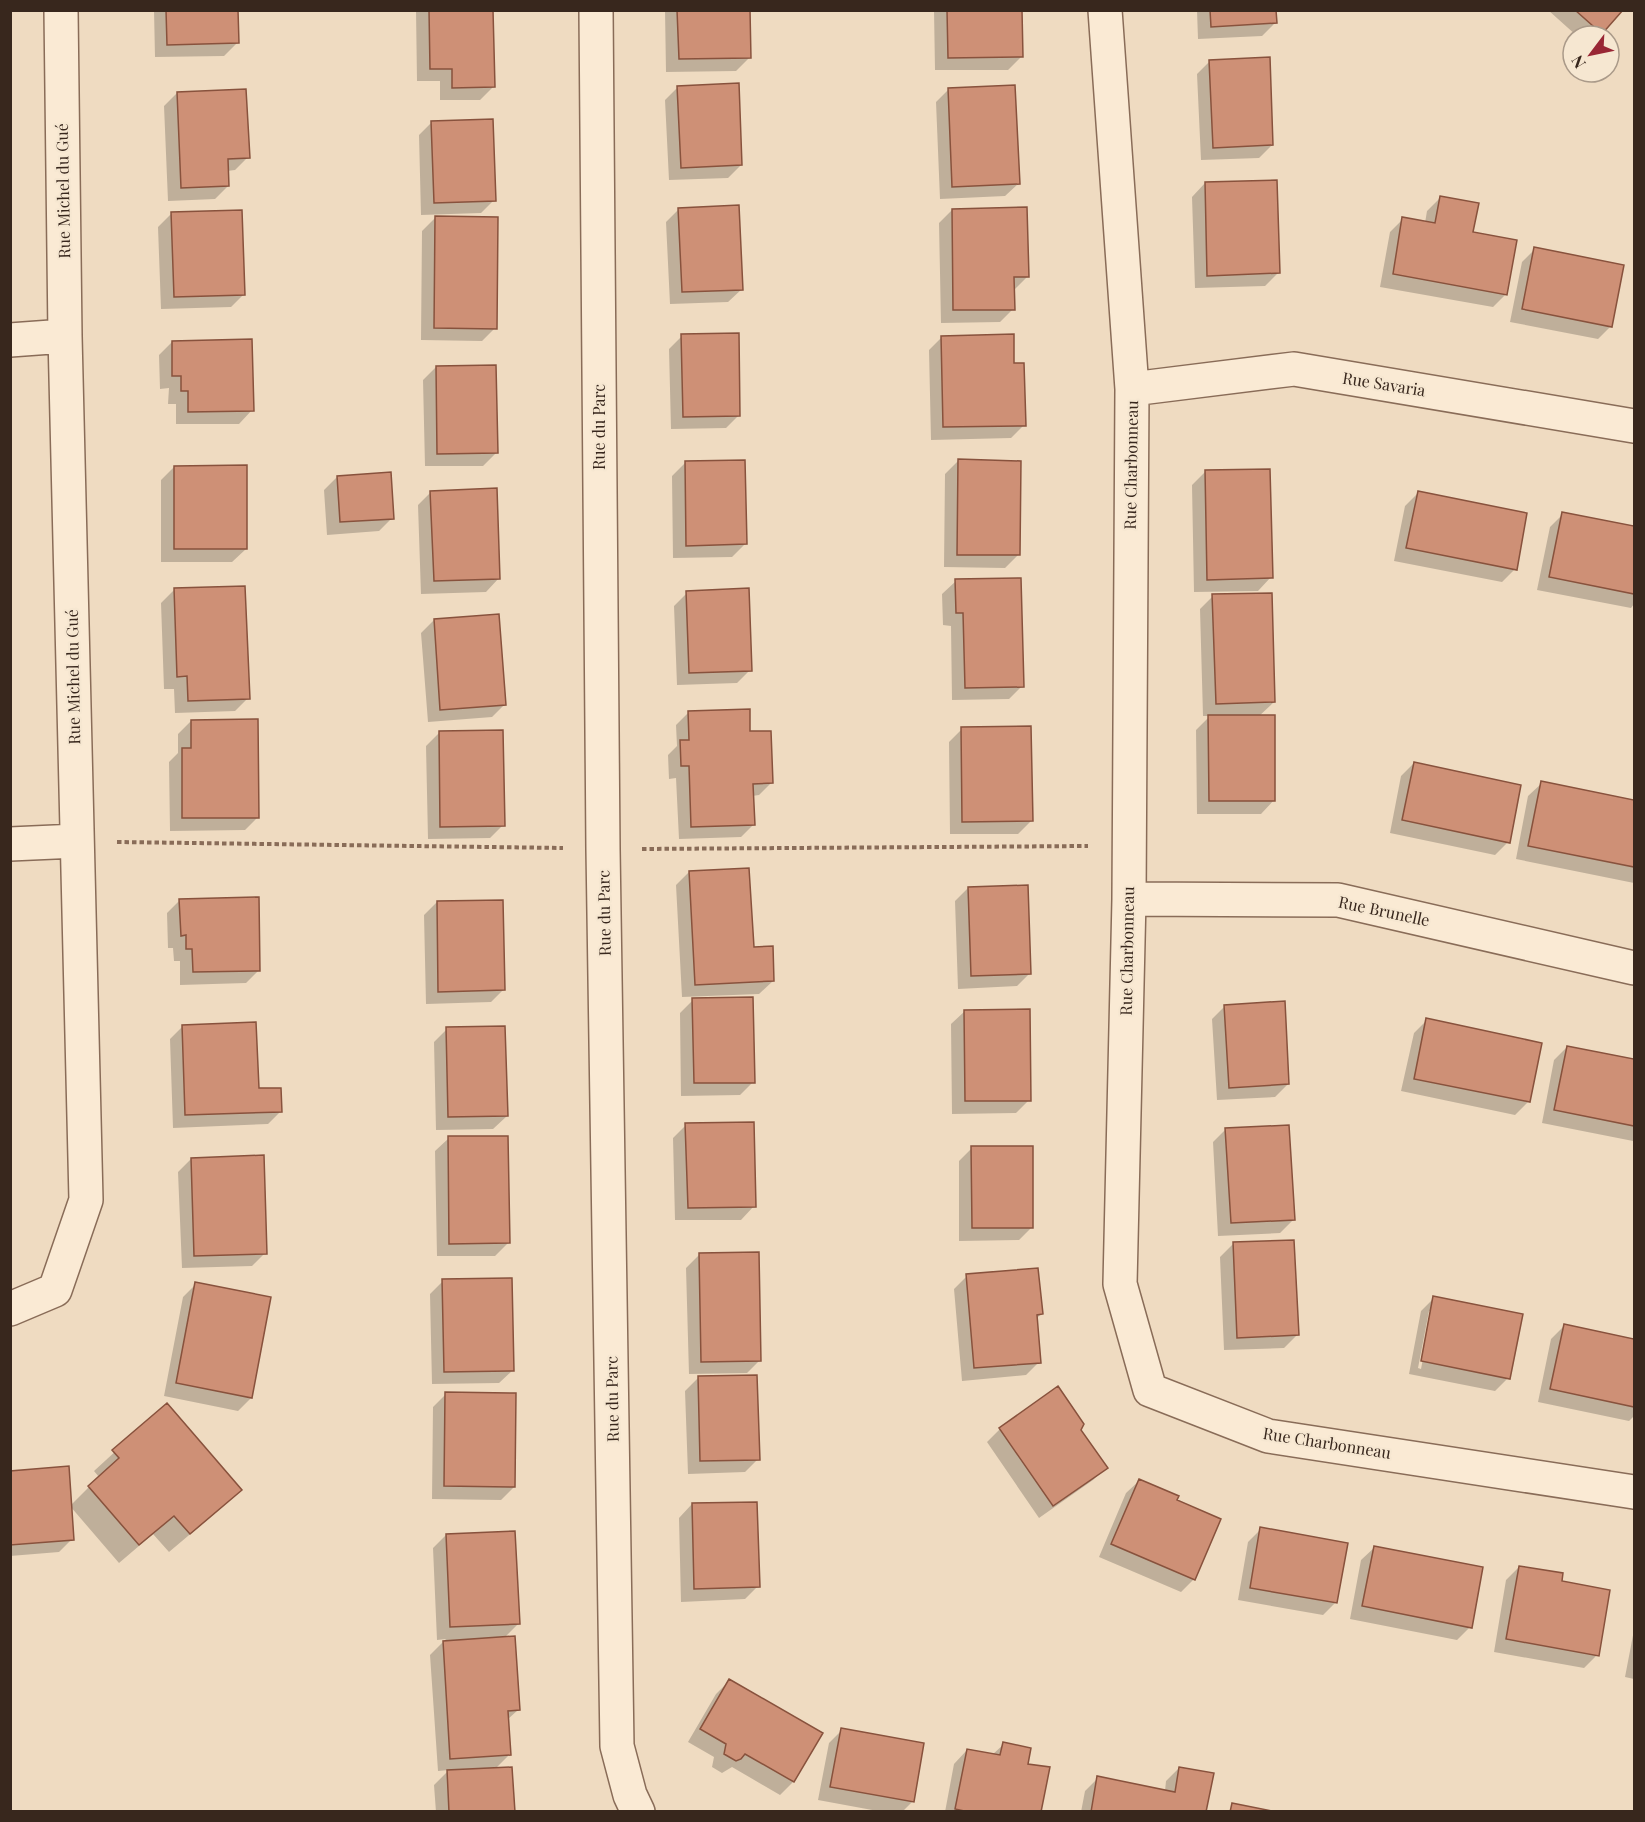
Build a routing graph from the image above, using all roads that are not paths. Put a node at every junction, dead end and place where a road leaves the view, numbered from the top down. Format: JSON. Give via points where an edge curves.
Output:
{"nodes":[{"id":1,"x":62,"y":10,"type":"edge"},
{"id":2,"x":596,"y":10,"type":"edge"},
{"id":3,"x":1105,"y":10,"type":"edge"},
{"id":4,"x":65,"y":336,"type":"junction"},
{"id":5,"x":10,"y":340,"type":"edge"},
{"id":6,"x":1132,"y":389,"type":"junction"},
{"id":7,"x":1635,"y":426,"type":"edge"},
{"id":8,"x":77,"y":841,"type":"junction"},
{"id":9,"x":10,"y":844,"type":"edge"},
{"id":10,"x":1129,"y":899,"type":"junction"},
{"id":11,"x":1635,"y":968,"type":"edge"},
{"id":12,"x":10,"y":1309,"type":"edge"},
{"id":13,"x":1635,"y":1492,"type":"edge"},
{"id":14,"x":638,"y":1812,"type":"edge"}],
"edges":[{"from":1,"to":4,"type":"street","name":"Rue Michel du Gué"},
{"from":2,"to":14,"type":"street","name":"Rue du Parc","via":[[603,849],[617,1746]]},
{"from":3,"to":6,"type":"street","name":"Rue Charbonneau"},
{"from":4,"to":5,"type":"street"},
{"from":4,"to":8,"type":"street","name":"Rue Michel du Gué"},
{"from":6,"to":7,"type":"street","name":"Rue Savaria","via":[[1294,369]]},
{"from":6,"to":10,"type":"street","name":"Rue Charbonneau"},
{"from":8,"to":9,"type":"street"},
{"from":8,"to":12,"type":"street","name":"Rue Michel du Gué","via":[[86,1200],[55,1290]]},
{"from":10,"to":11,"type":"street","name":"Rue Brunelle","via":[[1338,900]]},
{"from":10,"to":13,"type":"street","name":"Rue Charbonneau","via":[[1120,1284],[1150,1390],[1268,1436]]}]}
